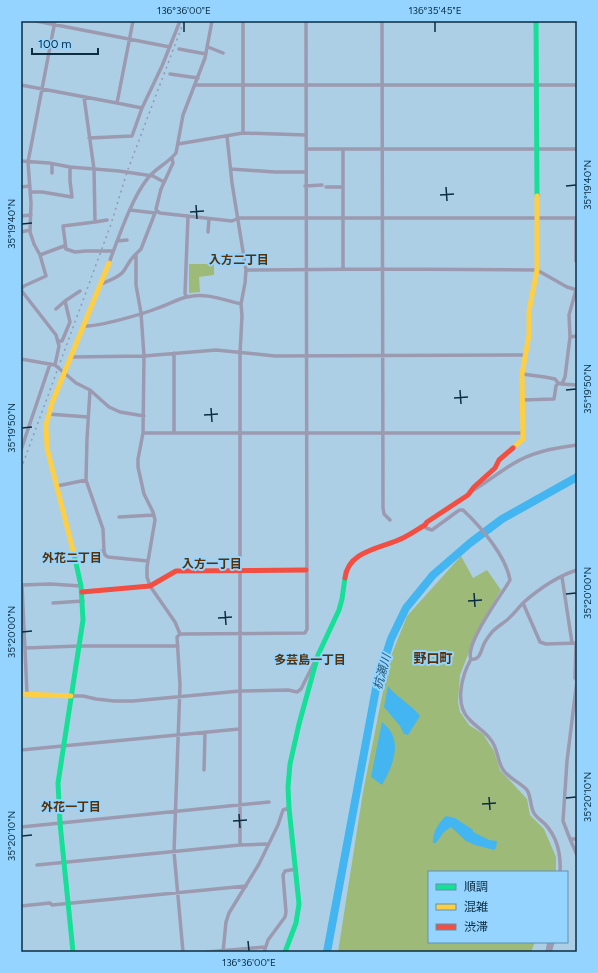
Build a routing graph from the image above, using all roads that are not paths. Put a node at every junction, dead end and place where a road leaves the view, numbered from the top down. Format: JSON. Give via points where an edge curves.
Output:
{"nodes":[{"id":1,"x":36,"y":21,"type":"edge"},
{"id":2,"x":133,"y":21,"type":"edge"},
{"id":3,"x":180,"y":21,"type":"edge"},
{"id":4,"x":212,"y":21,"type":"edge"},
{"id":5,"x":242,"y":21,"type":"edge"},
{"id":6,"x":306,"y":21,"type":"edge"},
{"id":7,"x":382,"y":21,"type":"edge"},
{"id":8,"x":536,"y":21,"type":"edge"},
{"id":9,"x":54,"y":23,"type":"edge"},
{"id":10,"x":130,"y":39,"type":"junction"},
{"id":11,"x":170,"y":47,"type":"junction"},
{"id":12,"x":208,"y":47,"type":"junction"},
{"id":13,"x":179,"y":49,"type":"dead end"},
{"id":14,"x":223,"y":53,"type":"dead end"},
{"id":15,"x":206,"y":54,"type":"junction"},
{"id":16,"x":170,"y":74,"type":"dead end"},
{"id":17,"x":198,"y":78,"type":"junction"},
{"id":18,"x":21,"y":85,"type":"edge"},
{"id":19,"x":195,"y":85,"type":"junction"},
{"id":20,"x":382,"y":85,"type":"junction"},
{"id":21,"x":537,"y":85,"type":"junction"},
{"id":22,"x":577,"y":85,"type":"edge"},
{"id":23,"x":243,"y":86,"type":"junction"},
{"id":24,"x":306,"y":86,"type":"junction"},
{"id":25,"x":42,"y":89,"type":"junction"},
{"id":26,"x":84,"y":97,"type":"junction"},
{"id":27,"x":117,"y":103,"type":"junction"},
{"id":28,"x":142,"y":108,"type":"junction"},
{"id":29,"x":243,"y":133,"type":"junction"},
{"id":30,"x":306,"y":135,"type":"junction"},
{"id":31,"x":227,"y":136,"type":"junction"},
{"id":32,"x":90,"y":138,"type":"junction"},
{"id":33,"x":178,"y":144,"type":"junction"},
{"id":34,"x":306,"y":149,"type":"junction"},
{"id":35,"x":343,"y":149,"type":"junction"},
{"id":36,"x":382,"y":149,"type":"junction"},
{"id":37,"x":536,"y":149,"type":"junction"},
{"id":38,"x":577,"y":149,"type":"edge"},
{"id":39,"x":172,"y":158,"type":"junction"},
{"id":40,"x":21,"y":161,"type":"edge"},
{"id":41,"x":28,"y":162,"type":"junction"},
{"id":42,"x":52,"y":164,"type":"junction"},
{"id":43,"x":70,"y":168,"type":"junction"},
{"id":44,"x":94,"y":169,"type":"junction"},
{"id":45,"x":231,"y":169,"type":"junction"},
{"id":46,"x":305,"y":172,"type":"junction"},
{"id":47,"x":52,"y":173,"type":"dead end"},
{"id":48,"x":149,"y":176,"type":"junction"},
{"id":49,"x":164,"y":182,"type":"junction"},
{"id":50,"x":30,"y":186,"type":"junction"},
{"id":51,"x":306,"y":186,"type":"junction"},
{"id":52,"x":21,"y":187,"type":"edge"},
{"id":53,"x":343,"y":187,"type":"junction"},
{"id":54,"x":30,"y":192,"type":"junction"},
{"id":55,"x":130,"y":210,"type":"junction"},
{"id":56,"x":156,"y":212,"type":"junction"},
{"id":57,"x":31,"y":215,"type":"junction"},
{"id":58,"x":21,"y":216,"type":"edge"},
{"id":59,"x":188,"y":216,"type":"junction"},
{"id":60,"x":383,"y":217,"type":"junction"},
{"id":61,"x":238,"y":218,"type":"junction"},
{"id":62,"x":306,"y":218,"type":"junction"},
{"id":63,"x":343,"y":218,"type":"junction"},
{"id":64,"x":536,"y":218,"type":"junction"},
{"id":65,"x":576,"y":218,"type":"edge"},
{"id":66,"x":209,"y":219,"type":"junction"},
{"id":67,"x":107,"y":220,"type":"dead end"},
{"id":68,"x":95,"y":222,"type":"junction"},
{"id":69,"x":30,"y":230,"type":"junction"},
{"id":70,"x":21,"y":232,"type":"edge"},
{"id":71,"x":208,"y":232,"type":"dead end"},
{"id":72,"x":127,"y":240,"type":"dead end"},
{"id":73,"x":117,"y":241,"type":"junction"},
{"id":74,"x":66,"y":249,"type":"junction"},
{"id":75,"x":113,"y":251,"type":"junction"},
{"id":76,"x":136,"y":254,"type":"junction"},
{"id":77,"x":40,"y":255,"type":"junction"},
{"id":78,"x":244,"y":255,"type":"junction"},
{"id":79,"x":227,"y":256,"type":"dead end"},
{"id":80,"x":577,"y":261,"type":"edge"},
{"id":81,"x":109,"y":263,"type":"joint"},
{"id":82,"x":343,"y":269,"type":"junction"},
{"id":83,"x":382,"y":269,"type":"junction"},
{"id":84,"x":246,"y":270,"type":"junction"},
{"id":85,"x":306,"y":270,"type":"junction"},
{"id":86,"x":537,"y":270,"type":"junction"},
{"id":87,"x":101,"y":284,"type":"junction"},
{"id":88,"x":21,"y":290,"type":"edge"},
{"id":89,"x":576,"y":290,"type":"edge"},
{"id":90,"x":80,"y":291,"type":"dead end"},
{"id":91,"x":186,"y":297,"type":"junction"},
{"id":92,"x":65,"y":301,"type":"junction"},
{"id":93,"x":241,"y":304,"type":"junction"},
{"id":94,"x":56,"y":309,"type":"dead end"},
{"id":95,"x":141,"y":313,"type":"junction"},
{"id":96,"x":84,"y":326,"type":"junction"},
{"id":97,"x":577,"y":336,"type":"edge"},
{"id":98,"x":570,"y":337,"type":"junction"},
{"id":99,"x":59,"y":341,"type":"junction"},
{"id":100,"x":174,"y":353,"type":"junction"},
{"id":101,"x":240,"y":353,"type":"junction"},
{"id":102,"x":383,"y":355,"type":"junction"},
{"id":103,"x":525,"y":355,"type":"junction"},
{"id":104,"x":144,"y":356,"type":"junction"},
{"id":105,"x":306,"y":356,"type":"junction"},
{"id":106,"x":71,"y":357,"type":"junction"},
{"id":107,"x":21,"y":359,"type":"edge"},
{"id":108,"x":50,"y":364,"type":"junction"},
{"id":109,"x":55,"y":365,"type":"junction"},
{"id":110,"x":64,"y":372,"type":"junction"},
{"id":111,"x":522,"y":374,"type":"junction"},
{"id":112,"x":560,"y":383,"type":"junction"},
{"id":113,"x":577,"y":385,"type":"edge"},
{"id":114,"x":90,"y":390,"type":"junction"},
{"id":115,"x":522,"y":400,"type":"junction"},
{"id":116,"x":48,"y":414,"type":"junction"},
{"id":117,"x":144,"y":416,"type":"junction"},
{"id":118,"x":88,"y":417,"type":"junction"},
{"id":119,"x":143,"y":433,"type":"junction"},
{"id":120,"x":174,"y":433,"type":"junction"},
{"id":121,"x":241,"y":433,"type":"junction"},
{"id":122,"x":384,"y":433,"type":"junction"},
{"id":123,"x":523,"y":433,"type":"junction"},
{"id":124,"x":306,"y":434,"type":"junction"},
{"id":125,"x":23,"y":437,"type":"edge"},
{"id":126,"x":577,"y":444,"type":"edge"},
{"id":127,"x":21,"y":450,"type":"edge"},
{"id":128,"x":86,"y":480,"type":"junction"},
{"id":129,"x":57,"y":486,"type":"junction"},
{"id":130,"x":471,"y":492,"type":"junction"},
{"id":131,"x":154,"y":515,"type":"junction"},
{"id":132,"x":119,"y":517,"type":"dead end"},
{"id":133,"x":390,"y":520,"type":"dead end"},
{"id":134,"x":425,"y":525,"type":"junction"},
{"id":135,"x":104,"y":551,"type":"junction"},
{"id":136,"x":75,"y":555,"type":"junction"},
{"id":137,"x":148,"y":561,"type":"junction"},
{"id":138,"x":306,"y":570,"type":"junction"},
{"id":139,"x":577,"y":570,"type":"edge"},
{"id":140,"x":241,"y":571,"type":"junction"},
{"id":141,"x":562,"y":577,"type":"junction"},
{"id":142,"x":22,"y":585,"type":"edge"},
{"id":143,"x":150,"y":586,"type":"junction"},
{"id":144,"x":82,"y":589,"type":"junction"},
{"id":145,"x":83,"y":602,"type":"junction"},
{"id":146,"x":53,"y":603,"type":"dead end"},
{"id":147,"x":524,"y":603,"type":"junction"},
{"id":148,"x":180,"y":634,"type":"junction"},
{"id":149,"x":240,"y":634,"type":"junction"},
{"id":150,"x":575,"y":643,"type":"edge"},
{"id":151,"x":79,"y":646,"type":"junction"},
{"id":152,"x":178,"y":646,"type":"junction"},
{"id":153,"x":25,"y":648,"type":"junction"},
{"id":154,"x":318,"y":655,"type":"junction"},
{"id":155,"x":471,"y":659,"type":"junction"},
{"id":156,"x":577,"y":681,"type":"edge"},
{"id":157,"x":240,"y":691,"type":"junction"},
{"id":158,"x":24,"y":694,"type":"edge"},
{"id":159,"x":71,"y":696,"type":"junction"},
{"id":160,"x":180,"y":697,"type":"junction"},
{"id":161,"x":239,"y":729,"type":"junction"},
{"id":162,"x":205,"y":733,"type":"junction"},
{"id":163,"x":178,"y":735,"type":"junction"},
{"id":164,"x":63,"y":746,"type":"junction"},
{"id":165,"x":21,"y":750,"type":"edge"},
{"id":166,"x":204,"y":770,"type":"dead end"},
{"id":167,"x":269,"y":802,"type":"dead end"},
{"id":168,"x":240,"y":806,"type":"junction"},
{"id":169,"x":289,"y":808,"type":"junction"},
{"id":170,"x":176,"y":812,"type":"junction"},
{"id":171,"x":60,"y":822,"type":"junction"},
{"id":172,"x":21,"y":827,"type":"edge"},
{"id":173,"x":577,"y":838,"type":"edge"},
{"id":174,"x":570,"y":839,"type":"junction"},
{"id":175,"x":240,"y":845,"type":"junction"},
{"id":176,"x":268,"y":845,"type":"junction"},
{"id":177,"x":174,"y":852,"type":"junction"},
{"id":178,"x":577,"y":855,"type":"edge"},
{"id":179,"x":64,"y":863,"type":"junction"},
{"id":180,"x":37,"y":865,"type":"dead end"},
{"id":181,"x":296,"y":869,"type":"junction"},
{"id":182,"x":560,"y":871,"type":"edge"},
{"id":183,"x":246,"y":886,"type":"junction"},
{"id":184,"x":178,"y":892,"type":"junction"},
{"id":185,"x":68,"y":903,"type":"junction"},
{"id":186,"x":21,"y":906,"type":"edge"},
{"id":187,"x":265,"y":947,"type":"junction"},
{"id":188,"x":223,"y":951,"type":"edge"},
{"id":189,"x":73,"y":952,"type":"edge"},
{"id":190,"x":183,"y":952,"type":"edge"},
{"id":191,"x":208,"y":952,"type":"edge"},
{"id":192,"x":264,"y":952,"type":"edge"},
{"id":193,"x":285,"y":952,"type":"edge"}],
"edges":[{"from":1,"to":9,"type":"street"},
{"from":2,"to":10,"type":"street"},
{"from":3,"to":11,"type":"street"},
{"from":4,"to":12,"type":"street"},
{"from":5,"to":23,"type":"street"},
{"from":6,"to":24,"type":"street"},
{"from":7,"to":20,"type":"street"},
{"from":8,"to":21,"type":"street"},
{"from":9,"to":10,"type":"street"},
{"from":9,"to":25,"type":"street"},
{"from":10,"to":11,"type":"street"},
{"from":10,"to":27,"type":"street"},
{"from":11,"to":28,"type":"street"},
{"from":12,"to":14,"type":"street"},
{"from":12,"to":15,"type":"street"},
{"from":13,"to":15,"type":"street"},
{"from":15,"to":17,"type":"street"},
{"from":16,"to":17,"type":"street"},
{"from":17,"to":19,"type":"street"},
{"from":18,"to":25,"type":"street"},
{"from":19,"to":23,"type":"street"},
{"from":19,"to":33,"type":"street","via":[[181,121]]},
{"from":20,"to":21,"type":"street"},
{"from":20,"to":24,"type":"street"},
{"from":20,"to":36,"type":"street"},
{"from":21,"to":22,"type":"street"},
{"from":21,"to":37,"type":"street"},
{"from":23,"to":24,"type":"street"},
{"from":23,"to":29,"type":"street"},
{"from":24,"to":30,"type":"street"},
{"from":25,"to":26,"type":"street"},
{"from":25,"to":41,"type":"street"},
{"from":26,"to":27,"type":"street"},
{"from":26,"to":32,"type":"street"},
{"from":27,"to":28,"type":"street"},
{"from":28,"to":32,"type":"street","via":[[132,136]]},
{"from":29,"to":30,"type":"street"},
{"from":29,"to":31,"type":"street"},
{"from":30,"to":34,"type":"street"},
{"from":31,"to":33,"type":"street"},
{"from":31,"to":45,"type":"street"},
{"from":32,"to":44,"type":"street"},
{"from":33,"to":39,"type":"street"},
{"from":34,"to":35,"type":"street"},
{"from":34,"to":46,"type":"street"},
{"from":35,"to":36,"type":"street"},
{"from":35,"to":53,"type":"street"},
{"from":36,"to":37,"type":"street"},
{"from":36,"to":60,"type":"street"},
{"from":37,"to":38,"type":"street"},
{"from":37,"to":64,"type":"street"},
{"from":39,"to":48,"type":"street"},
{"from":39,"to":49,"type":"street","via":[[173,163]]},
{"from":40,"to":41,"type":"street"},
{"from":41,"to":42,"type":"street"},
{"from":41,"to":50,"type":"street"},
{"from":42,"to":43,"type":"street"},
{"from":42,"to":47,"type":"street"},
{"from":43,"to":44,"type":"street"},
{"from":43,"to":54,"type":"street","via":[[72,197]]},
{"from":44,"to":48,"type":"street","via":[[119,170]]},
{"from":44,"to":68,"type":"street"},
{"from":45,"to":46,"type":"street"},
{"from":45,"to":61,"type":"street"},
{"from":46,"to":51,"type":"street"},
{"from":48,"to":49,"type":"street"},
{"from":48,"to":55,"type":"street"},
{"from":49,"to":56,"type":"street","via":[[160,189]]},
{"from":50,"to":52,"type":"street"},
{"from":50,"to":54,"type":"street"},
{"from":51,"to":53,"type":"street"},
{"from":51,"to":62,"type":"street"},
{"from":53,"to":63,"type":"street"},
{"from":54,"to":57,"type":"street"},
{"from":55,"to":56,"type":"street"},
{"from":55,"to":73,"type":"street"},
{"from":56,"to":59,"type":"street"},
{"from":56,"to":76,"type":"street"},
{"from":57,"to":58,"type":"street"},
{"from":57,"to":69,"type":"street"},
{"from":59,"to":66,"type":"street"},
{"from":59,"to":91,"type":"street"},
{"from":60,"to":63,"type":"street"},
{"from":60,"to":64,"type":"street"},
{"from":60,"to":83,"type":"street"},
{"from":61,"to":62,"type":"street"},
{"from":61,"to":66,"type":"street","via":[[232,221]]},
{"from":61,"to":78,"type":"street"},
{"from":62,"to":63,"type":"street"},
{"from":62,"to":85,"type":"street"},
{"from":63,"to":82,"type":"street"},
{"from":64,"to":65,"type":"street"},
{"from":64,"to":86,"type":"street"},
{"from":65,"to":80,"type":"street"},
{"from":66,"to":71,"type":"street"},
{"from":67,"to":68,"type":"street"},
{"from":68,"to":74,"type":"street","via":[[63,226]]},
{"from":69,"to":70,"type":"street"},
{"from":69,"to":77,"type":"street"},
{"from":72,"to":73,"type":"street"},
{"from":73,"to":75,"type":"street"},
{"from":74,"to":75,"type":"street","via":[[75,252]]},
{"from":74,"to":77,"type":"street","via":[[64,246]]},
{"from":75,"to":81,"type":"street"},
{"from":76,"to":87,"type":"street","via":[[118,276]]},
{"from":76,"to":95,"type":"street","via":[[136,285]]},
{"from":77,"to":88,"type":"street","via":[[46,276],[24,286]]},
{"from":78,"to":79,"type":"street"},
{"from":78,"to":84,"type":"street"},
{"from":81,"to":87,"type":"street"},
{"from":82,"to":83,"type":"street"},
{"from":82,"to":85,"type":"street"},
{"from":83,"to":86,"type":"street"},
{"from":83,"to":102,"type":"street"},
{"from":84,"to":85,"type":"street"},
{"from":84,"to":93,"type":"street"},
{"from":85,"to":105,"type":"street"},
{"from":86,"to":89,"type":"street"},
{"from":86,"to":103,"type":"street","via":[[529,311],[529,336]]},
{"from":87,"to":96,"type":"street"},
{"from":88,"to":99,"type":"street"},
{"from":89,"to":98,"type":"street","via":[[569,315]]},
{"from":90,"to":92,"type":"street"},
{"from":91,"to":93,"type":"street","via":[[202,296]]},
{"from":91,"to":95,"type":"street"},
{"from":92,"to":94,"type":"street"},
{"from":92,"to":99,"type":"street","via":[[70,322],[62,341]]},
{"from":93,"to":101,"type":"street"},
{"from":95,"to":96,"type":"street","via":[[98,325]]},
{"from":95,"to":104,"type":"street"},
{"from":96,"to":106,"type":"street"},
{"from":97,"to":98,"type":"street"},
{"from":98,"to":112,"type":"street","via":[[565,377]]},
{"from":99,"to":109,"type":"street"},
{"from":100,"to":101,"type":"street","via":[[216,350]]},
{"from":100,"to":104,"type":"street"},
{"from":100,"to":120,"type":"street"},
{"from":101,"to":105,"type":"street"},
{"from":101,"to":121,"type":"street"},
{"from":102,"to":103,"type":"street"},
{"from":102,"to":105,"type":"street"},
{"from":102,"to":122,"type":"street"},
{"from":103,"to":111,"type":"street"},
{"from":104,"to":106,"type":"street"},
{"from":104,"to":117,"type":"street"},
{"from":105,"to":124,"type":"street"},
{"from":106,"to":110,"type":"street"},
{"from":107,"to":108,"type":"street"},
{"from":108,"to":109,"type":"street"},
{"from":108,"to":125,"type":"street"},
{"from":109,"to":110,"type":"street"},
{"from":110,"to":114,"type":"street","via":[[76,383]]},
{"from":110,"to":116,"type":"street"},
{"from":111,"to":112,"type":"street","via":[[555,379]]},
{"from":111,"to":115,"type":"street"},
{"from":112,"to":113,"type":"street"},
{"from":112,"to":115,"type":"street","via":[[556,386],[554,399]]},
{"from":114,"to":117,"type":"street","via":[[109,407],[120,412]]},
{"from":114,"to":118,"type":"street"},
{"from":115,"to":123,"type":"street"},
{"from":116,"to":118,"type":"street"},
{"from":116,"to":129,"type":"street","via":[[45,434]]},
{"from":117,"to":119,"type":"street"},
{"from":118,"to":128,"type":"street"},
{"from":119,"to":120,"type":"street"},
{"from":119,"to":131,"type":"street","via":[[138,467],[144,494]]},
{"from":120,"to":121,"type":"street"},
{"from":121,"to":124,"type":"street"},
{"from":121,"to":140,"type":"street"},
{"from":122,"to":123,"type":"street"},
{"from":122,"to":124,"type":"street"},
{"from":122,"to":133,"type":"street","via":[[383,508],[384,514]]},
{"from":123,"to":130,"type":"street","via":[[523,438],[499,460],[495,468]]},
{"from":124,"to":138,"type":"street"},
{"from":125,"to":127,"type":"street"},
{"from":126,"to":130,"type":"street","via":[[527,456]]},
{"from":128,"to":129,"type":"street"},
{"from":128,"to":135,"type":"street","via":[[103,529]]},
{"from":129,"to":136,"type":"street"},
{"from":130,"to":134,"type":"street"},
{"from":131,"to":132,"type":"street"},
{"from":131,"to":137,"type":"street"},
{"from":134,"to":154,"type":"street","via":[[403,538],[365,552],[349,566],[339,610]]},
{"from":134,"to":155,"type":"street","via":[[432,530],[463,510],[498,550],[508,571],[510,580],[478,632],[470,653]]},
{"from":135,"to":136,"type":"street"},
{"from":135,"to":137,"type":"street","via":[[108,557]]},
{"from":136,"to":144,"type":"street"},
{"from":137,"to":143,"type":"street","via":[[147,577]]},
{"from":138,"to":140,"type":"street"},
{"from":138,"to":149,"type":"street","via":[[305,633]]},
{"from":139,"to":141,"type":"street"},
{"from":140,"to":143,"type":"street","via":[[176,571]]},
{"from":140,"to":149,"type":"street"},
{"from":141,"to":147,"type":"street","via":[[536,592]]},
{"from":141,"to":150,"type":"street"},
{"from":142,"to":144,"type":"street","via":[[51,584]]},
{"from":142,"to":153,"type":"street"},
{"from":143,"to":144,"type":"street"},
{"from":143,"to":148,"type":"street","via":[[176,622]]},
{"from":144,"to":145,"type":"street"},
{"from":145,"to":146,"type":"street"},
{"from":145,"to":151,"type":"street"},
{"from":147,"to":150,"type":"street","via":[[540,642]]},
{"from":147,"to":155,"type":"street","via":[[490,635],[478,658]]},
{"from":148,"to":149,"type":"street"},
{"from":148,"to":152,"type":"street","via":[[177,637]]},
{"from":149,"to":157,"type":"street"},
{"from":150,"to":156,"type":"street"},
{"from":151,"to":152,"type":"street"},
{"from":151,"to":153,"type":"street"},
{"from":151,"to":159,"type":"street"},
{"from":152,"to":160,"type":"street"},
{"from":153,"to":158,"type":"street"},
{"from":154,"to":157,"type":"street","via":[[297,692]]},
{"from":154,"to":169,"type":"street","via":[[290,764]]},
{"from":155,"to":182,"type":"street","via":[[462,681],[462,708],[468,719],[493,741],[502,768],[508,776],[528,791],[536,817],[546,825],[557,843],[561,859]]},
{"from":156,"to":174,"type":"street","via":[[563,821]]},
{"from":157,"to":160,"type":"street"},
{"from":157,"to":161,"type":"street"},
{"from":158,"to":159,"type":"street"},
{"from":159,"to":160,"type":"street","via":[[114,701]]},
{"from":159,"to":164,"type":"street"},
{"from":160,"to":163,"type":"street"},
{"from":161,"to":162,"type":"street"},
{"from":161,"to":168,"type":"street"},
{"from":162,"to":163,"type":"street"},
{"from":162,"to":166,"type":"street"},
{"from":163,"to":164,"type":"street"},
{"from":163,"to":170,"type":"street"},
{"from":164,"to":165,"type":"street"},
{"from":164,"to":171,"type":"street","via":[[58,784]]},
{"from":167,"to":168,"type":"street"},
{"from":168,"to":170,"type":"street"},
{"from":168,"to":175,"type":"street"},
{"from":169,"to":176,"type":"street","via":[[282,810]]},
{"from":169,"to":181,"type":"street"},
{"from":170,"to":171,"type":"street"},
{"from":170,"to":177,"type":"street"},
{"from":171,"to":172,"type":"street"},
{"from":171,"to":179,"type":"street"},
{"from":173,"to":174,"type":"street"},
{"from":174,"to":178,"type":"street"},
{"from":175,"to":176,"type":"street"},
{"from":175,"to":177,"type":"street"},
{"from":176,"to":183,"type":"street"},
{"from":177,"to":179,"type":"street"},
{"from":177,"to":184,"type":"street"},
{"from":179,"to":180,"type":"street"},
{"from":179,"to":185,"type":"street"},
{"from":181,"to":187,"type":"street","via":[[285,871],[283,875],[285,917]]},
{"from":181,"to":193,"type":"street","via":[[299,910],[293,935]]},
{"from":183,"to":184,"type":"street"},
{"from":183,"to":188,"type":"street","via":[[229,913]]},
{"from":184,"to":185,"type":"street"},
{"from":184,"to":190,"type":"street"},
{"from":185,"to":186,"type":"street"},
{"from":185,"to":189,"type":"street"},
{"from":187,"to":188,"type":"street"},
{"from":187,"to":192,"type":"street"},
{"from":188,"to":191,"type":"street"}]}
